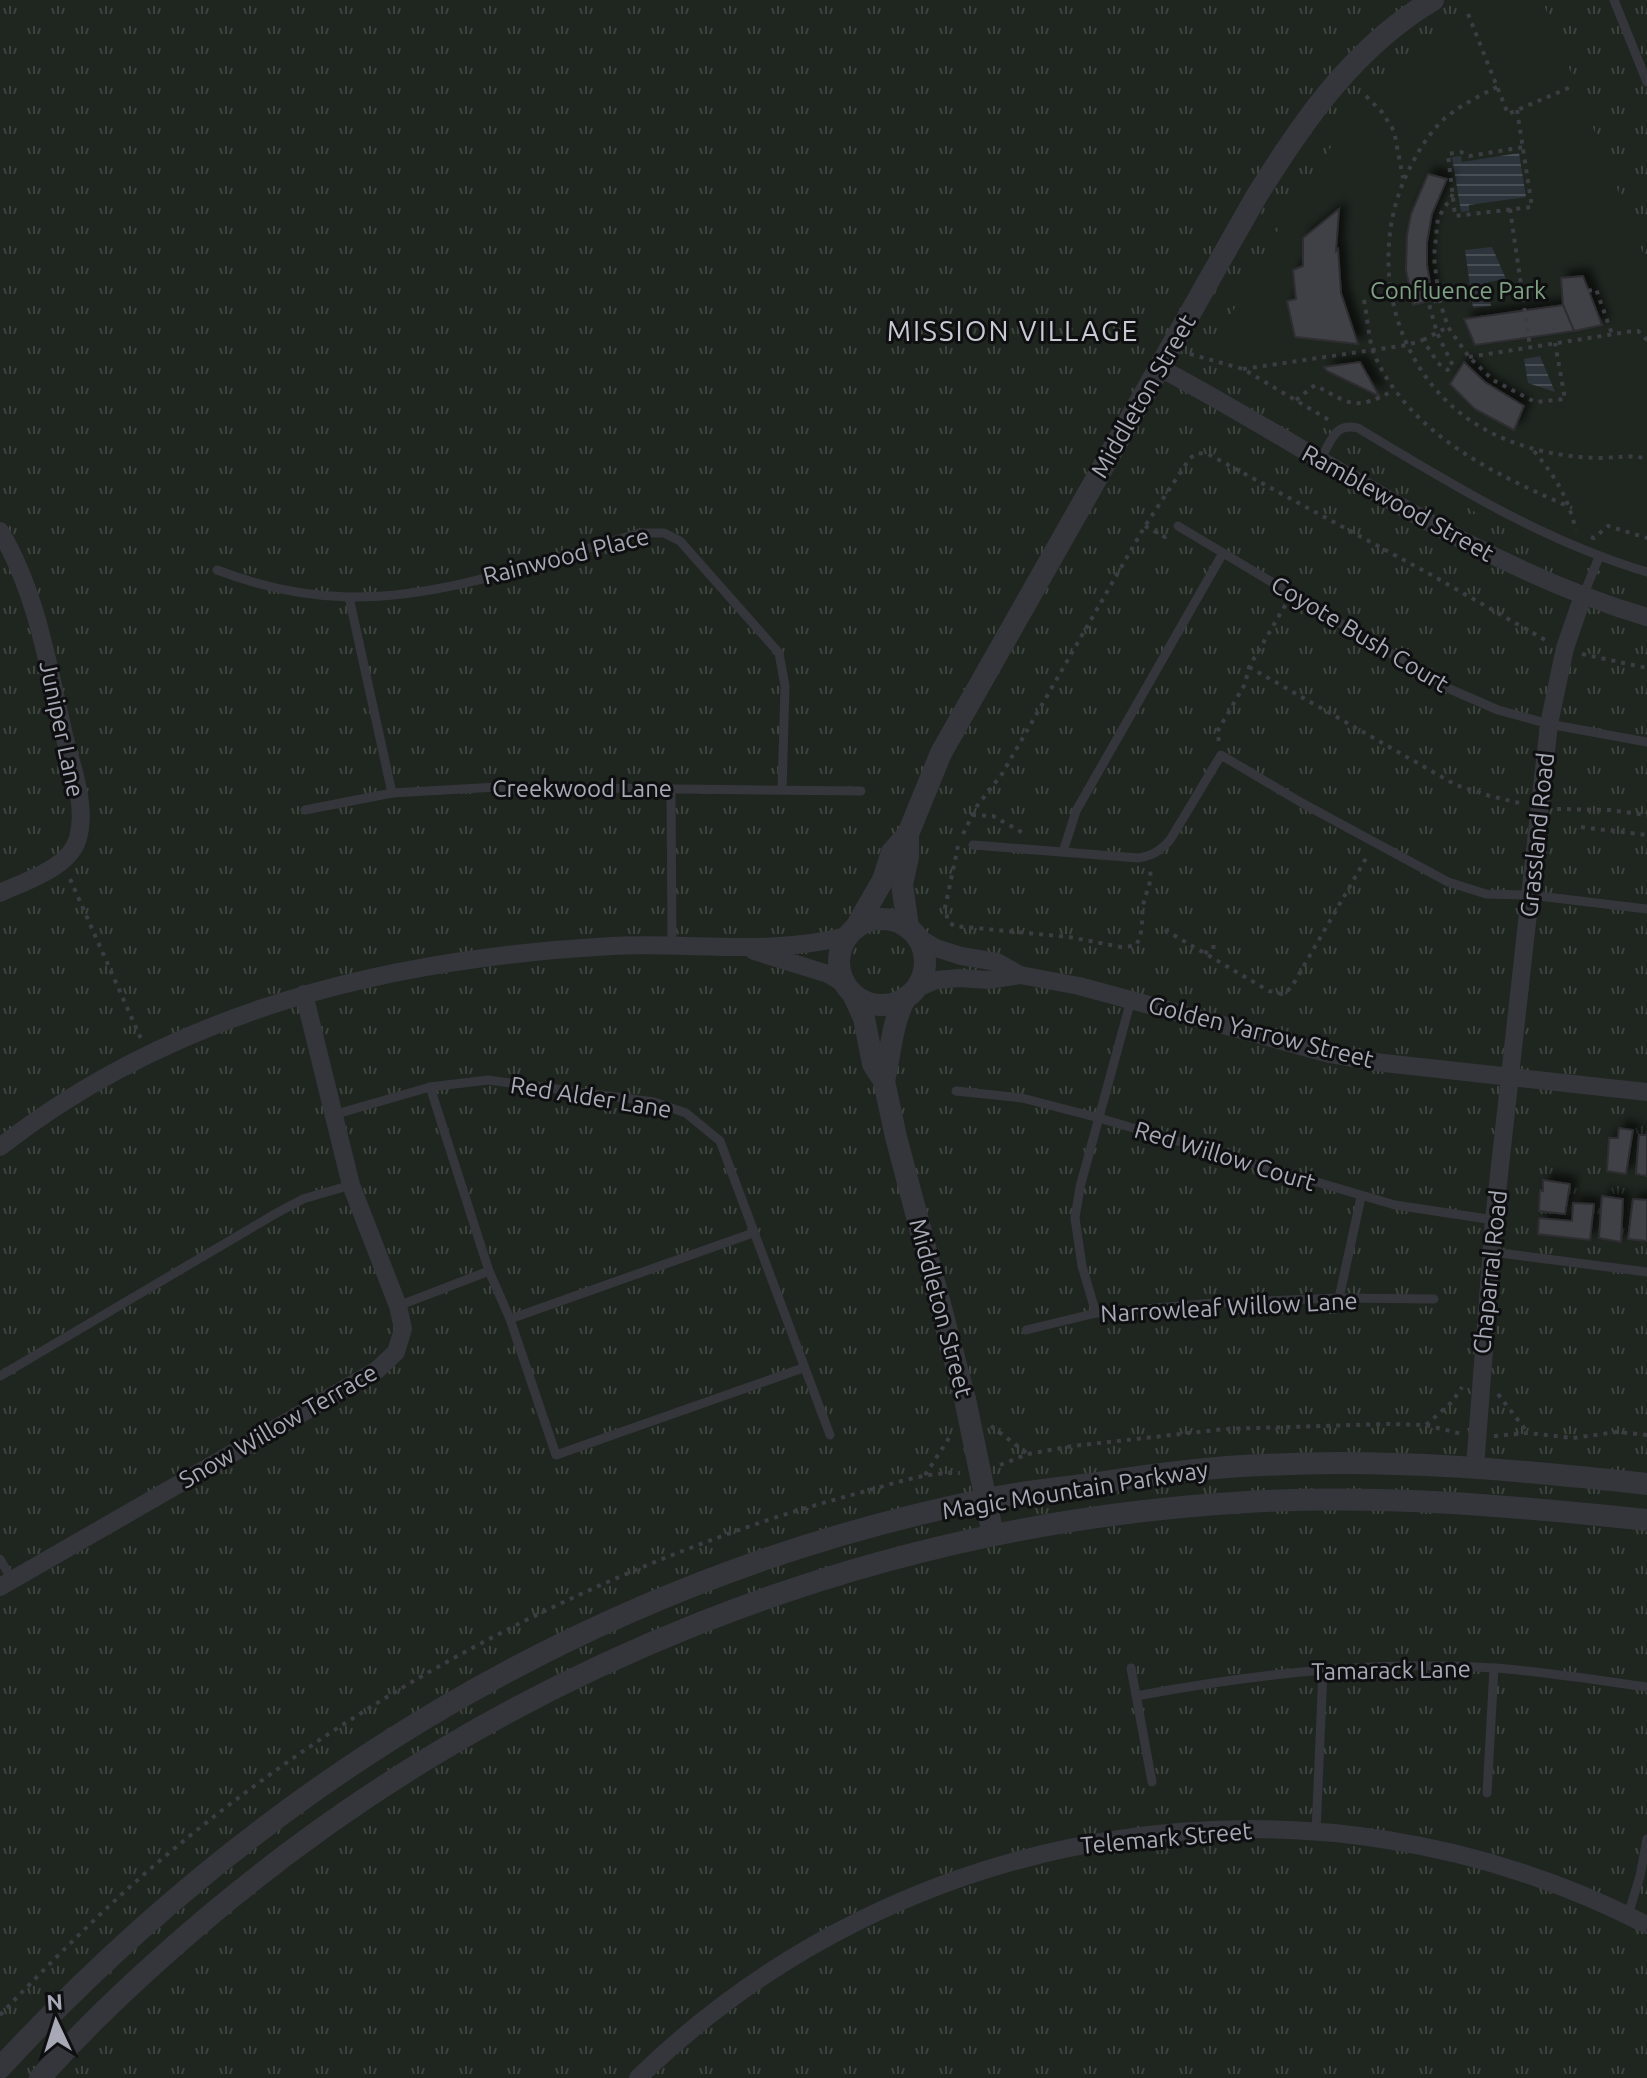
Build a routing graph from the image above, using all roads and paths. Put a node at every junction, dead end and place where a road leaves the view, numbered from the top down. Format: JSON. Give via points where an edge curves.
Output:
{"nodes":[{"id":1,"x":1433,"y":0,"type":"edge"},
{"id":2,"x":1614,"y":0,"type":"edge"},
{"id":3,"x":1468,"y":14,"type":"dead end"},
{"id":4,"x":1642,"y":56,"type":"edge"},
{"id":5,"x":1647,"y":82,"type":"edge"},
{"id":6,"x":1573,"y":86,"type":"dead end"},
{"id":7,"x":1497,"y":87,"type":"junction"},
{"id":8,"x":1366,"y":96,"type":"dead end"},
{"id":9,"x":1517,"y":110,"type":"junction"},
{"id":10,"x":1524,"y":147,"type":"junction"},
{"id":11,"x":1403,"y":178,"type":"junction"},
{"id":12,"x":1453,"y":194,"type":"junction"},
{"id":13,"x":1510,"y":209,"type":"junction"},
{"id":14,"x":1588,"y":291,"type":"dead end"},
{"id":15,"x":1439,"y":299,"type":"junction"},
{"id":16,"x":1364,"y":300,"type":"dead end"},
{"id":17,"x":1448,"y":327,"type":"junction"},
{"id":18,"x":1437,"y":333,"type":"junction"},
{"id":19,"x":1612,"y":334,"type":"junction"},
{"id":20,"x":1423,"y":340,"type":"junction"},
{"id":21,"x":1647,"y":340,"type":"edge"},
{"id":22,"x":1555,"y":343,"type":"junction"},
{"id":23,"x":1407,"y":345,"type":"junction"},
{"id":24,"x":1530,"y":347,"type":"junction"},
{"id":25,"x":1372,"y":350,"type":"junction"},
{"id":26,"x":1187,"y":353,"type":"dead end"},
{"id":27,"x":1469,"y":357,"type":"junction"},
{"id":28,"x":1160,"y":368,"type":"junction"},
{"id":29,"x":1243,"y":369,"type":"junction"},
{"id":30,"x":1394,"y":390,"type":"junction"},
{"id":31,"x":1296,"y":400,"type":"junction"},
{"id":32,"x":1341,"y":427,"type":"junction"},
{"id":33,"x":1532,"y":450,"type":"junction"},
{"id":34,"x":1647,"y":459,"type":"edge"},
{"id":35,"x":1320,"y":460,"type":"junction"},
{"id":36,"x":1572,"y":508,"type":"junction"},
{"id":37,"x":1145,"y":526,"type":"junction"},
{"id":38,"x":1178,"y":526,"type":"joint"},
{"id":39,"x":0,"y":531,"type":"edge"},
{"id":40,"x":1647,"y":538,"type":"edge"},
{"id":41,"x":1223,"y":553,"type":"junction"},
{"id":42,"x":1599,"y":557,"type":"junction"},
{"id":43,"x":217,"y":570,"type":"dead end"},
{"id":44,"x":1647,"y":572,"type":"edge"},
{"id":45,"x":1292,"y":594,"type":"junction"},
{"id":46,"x":1583,"y":596,"type":"junction"},
{"id":47,"x":349,"y":597,"type":"junction"},
{"id":48,"x":1647,"y":617,"type":"edge"},
{"id":49,"x":1565,"y":648,"type":"junction"},
{"id":50,"x":1249,"y":667,"type":"junction"},
{"id":51,"x":1647,"y":668,"type":"edge"},
{"id":52,"x":1549,"y":724,"type":"junction"},
{"id":53,"x":1647,"y":742,"type":"edge"},
{"id":54,"x":1221,"y":755,"type":"junction"},
{"id":55,"x":671,"y":789,"type":"junction"},
{"id":56,"x":782,"y":790,"type":"junction"},
{"id":57,"x":861,"y":791,"type":"dead end"},
{"id":58,"x":392,"y":793,"type":"junction"},
{"id":59,"x":1540,"y":806,"type":"junction"},
{"id":60,"x":305,"y":810,"type":"dead end"},
{"id":61,"x":972,"y":815,"type":"junction"},
{"id":62,"x":1647,"y":815,"type":"edge"},
{"id":63,"x":1581,"y":827,"type":"dead end"},
{"id":64,"x":908,"y":834,"type":"junction"},
{"id":65,"x":1647,"y":835,"type":"edge"},
{"id":66,"x":1029,"y":836,"type":"dead end"},
{"id":67,"x":1375,"y":842,"type":"junction"},
{"id":68,"x":973,"y":845,"type":"dead end"},
{"id":69,"x":1063,"y":852,"type":"junction"},
{"id":70,"x":1149,"y":856,"type":"junction"},
{"id":71,"x":62,"y":862,"type":"junction"},
{"id":72,"x":0,"y":893,"type":"edge"},
{"id":73,"x":1530,"y":895,"type":"junction"},
{"id":74,"x":1647,"y":909,"type":"edge"},
{"id":75,"x":1165,"y":930,"type":"dead end"},
{"id":76,"x":852,"y":931,"type":"junction"},
{"id":77,"x":913,"y":932,"type":"junction"},
{"id":78,"x":672,"y":945,"type":"junction"},
{"id":79,"x":1219,"y":947,"type":"dead end"},
{"id":80,"x":743,"y":948,"type":"junction"},
{"id":81,"x":1205,"y":954,"type":"junction"},
{"id":82,"x":1020,"y":975,"type":"junction"},
{"id":83,"x":849,"y":989,"type":"junction"},
{"id":84,"x":304,"y":994,"type":"junction"},
{"id":85,"x":910,"y":994,"type":"junction"},
{"id":86,"x":1131,"y":1000,"type":"junction"},
{"id":87,"x":149,"y":1056,"type":"junction"},
{"id":88,"x":1511,"y":1078,"type":"junction"},
{"id":89,"x":884,"y":1081,"type":"junction"},
{"id":90,"x":430,"y":1087,"type":"junction"},
{"id":91,"x":956,"y":1091,"type":"dead end"},
{"id":92,"x":1647,"y":1092,"type":"edge"},
{"id":93,"x":333,"y":1115,"type":"junction"},
{"id":94,"x":1099,"y":1118,"type":"junction"},
{"id":95,"x":0,"y":1147,"type":"edge"},
{"id":96,"x":351,"y":1185,"type":"junction"},
{"id":97,"x":1361,"y":1197,"type":"junction"},
{"id":98,"x":1494,"y":1220,"type":"junction"},
{"id":99,"x":753,"y":1233,"type":"junction"},
{"id":100,"x":1492,"y":1252,"type":"junction"},
{"id":101,"x":489,"y":1271,"type":"junction"},
{"id":102,"x":1647,"y":1272,"type":"edge"},
{"id":103,"x":1339,"y":1298,"type":"junction"},
{"id":104,"x":1434,"y":1299,"type":"dead end"},
{"id":105,"x":398,"y":1306,"type":"junction"},
{"id":106,"x":1096,"y":1313,"type":"junction"},
{"id":107,"x":510,"y":1319,"type":"junction"},
{"id":108,"x":1026,"y":1330,"type":"dead end"},
{"id":109,"x":803,"y":1368,"type":"junction"},
{"id":110,"x":0,"y":1376,"type":"edge"},
{"id":111,"x":1452,"y":1402,"type":"dead end"},
{"id":112,"x":1504,"y":1403,"type":"dead end"},
{"id":113,"x":1426,"y":1425,"type":"junction"},
{"id":114,"x":1528,"y":1433,"type":"junction"},
{"id":115,"x":1455,"y":1434,"type":"dead end"},
{"id":116,"x":830,"y":1435,"type":"dead end"},
{"id":117,"x":1006,"y":1435,"type":"dead end"},
{"id":118,"x":1647,"y":1435,"type":"edge"},
{"id":119,"x":1497,"y":1436,"type":"dead end"},
{"id":120,"x":948,"y":1441,"type":"dead end"},
{"id":121,"x":1028,"y":1454,"type":"junction"},
{"id":122,"x":1001,"y":1465,"type":"dead end"},
{"id":123,"x":1475,"y":1467,"type":"junction"},
{"id":124,"x":960,"y":1473,"type":"dead end"},
{"id":125,"x":1647,"y":1484,"type":"edge"},
{"id":126,"x":986,"y":1499,"type":"junction"},
{"id":127,"x":1647,"y":1520,"type":"edge"},
{"id":128,"x":993,"y":1535,"type":"junction"},
{"id":129,"x":0,"y":1559,"type":"edge"},
{"id":130,"x":6,"y":1583,"type":"edge"},
{"id":131,"x":1131,"y":1668,"type":"dead end"},
{"id":132,"x":1494,"y":1668,"type":"junction"},
{"id":133,"x":1323,"y":1670,"type":"junction"},
{"id":134,"x":1647,"y":1687,"type":"edge"},
{"id":135,"x":1136,"y":1696,"type":"junction"},
{"id":136,"x":1152,"y":1782,"type":"dead end"},
{"id":137,"x":1487,"y":1793,"type":"dead end"},
{"id":138,"x":1316,"y":1832,"type":"junction"},
{"id":139,"x":1647,"y":1839,"type":"edge"},
{"id":140,"x":1628,"y":1915,"type":"junction"},
{"id":141,"x":1647,"y":1925,"type":"edge"},
{"id":142,"x":0,"y":2068,"type":"edge"},
{"id":143,"x":40,"y":2078,"type":"edge"},
{"id":144,"x":638,"y":2078,"type":"edge"}],
"edges":[{"from":1,"to":28,"type":"street","name":"Middleton Street","via":[[1346,69],[1296,133]]},
{"from":2,"to":4,"type":"lane"},
{"from":3,"to":7,"type":"path"},
{"from":4,"to":5,"type":"lane"},
{"from":6,"to":9,"type":"path"},
{"from":7,"to":9,"type":"path","via":[[1508,114]]},
{"from":7,"to":11,"type":"path","via":[[1444,119]]},
{"from":8,"to":11,"type":"path","via":[[1394,131]]},
{"from":9,"to":10,"type":"path"},
{"from":10,"to":12,"type":"path","via":[[1448,154]]},
{"from":10,"to":13,"type":"path","via":[[1532,207]]},
{"from":11,"to":23,"type":"path","via":[[1390,218],[1387,253],[1388,280]]},
{"from":12,"to":13,"type":"path","via":[[1455,216]]},
{"from":12,"to":15,"type":"path","via":[[1438,218],[1434,257]]},
{"from":13,"to":24,"type":"path"},
{"from":14,"to":19,"type":"path","via":[[1596,289]]},
{"from":15,"to":17,"type":"path"},
{"from":15,"to":18,"type":"path","via":[[1429,304]]},
{"from":16,"to":25,"type":"path"},
{"from":17,"to":18,"type":"path"},
{"from":17,"to":27,"type":"path"},
{"from":18,"to":20,"type":"path"},
{"from":18,"to":20,"type":"path","via":[[1453,366],[1447,370]]},
{"from":19,"to":21,"type":"path","via":[[1638,331]]},
{"from":19,"to":22,"type":"path"},
{"from":20,"to":23,"type":"path"},
{"from":22,"to":24,"type":"path"},
{"from":22,"to":27,"type":"path","via":[[1565,399],[1535,402],[1493,380]]},
{"from":23,"to":25,"type":"path"},
{"from":23,"to":33,"type":"path","via":[[1446,400],[1486,430]]},
{"from":24,"to":27,"type":"path"},
{"from":25,"to":29,"type":"path"},
{"from":25,"to":30,"type":"path"},
{"from":26,"to":29,"type":"path"},
{"from":28,"to":35,"type":"street","name":"Ramblewood Street"},
{"from":28,"to":64,"type":"street","name":"Middleton Street","via":[[941,753]]},
{"from":29,"to":31,"type":"path"},
{"from":30,"to":31,"type":"path","via":[[1358,405],[1315,385]]},
{"from":30,"to":36,"type":"path","via":[[1446,442],[1529,490]]},
{"from":31,"to":32,"type":"path"},
{"from":32,"to":35,"type":"lane"},
{"from":32,"to":42,"type":"lane","via":[[1358,428],[1510,516]]},
{"from":33,"to":34,"type":"path"},
{"from":33,"to":36,"type":"path","via":[[1561,485]]},
{"from":35,"to":46,"type":"street","name":"Ramblewood Street","via":[[1509,565]]},
{"from":36,"to":40,"type":"path","via":[[1575,530],[1594,538],[1608,526]]},
{"from":37,"to":38,"type":"path","via":[[1165,537]]},
{"from":37,"to":49,"type":"path","via":[[1190,458],[1208,454]]},
{"from":37,"to":61,"type":"path","via":[[1002,774]]},
{"from":38,"to":41,"type":"lane","name":"Coyote Bush Court"},
{"from":39,"to":71,"type":"street","name":"Juniper Lane","via":[[37,617],[80,801],[78,840]]},
{"from":41,"to":45,"type":"lane","name":"Coyote Bush Court"},
{"from":41,"to":69,"type":"lane","via":[[1076,811]]},
{"from":42,"to":44,"type":"lane"},
{"from":42,"to":46,"type":"lane"},
{"from":43,"to":47,"type":"lane","name":"Rainwood Place","via":[[289,592]]},
{"from":45,"to":50,"type":"path"},
{"from":45,"to":52,"type":"lane","name":"Coyote Bush Court","via":[[1452,690]]},
{"from":46,"to":48,"type":"street","name":"Ramblewood Street"},
{"from":46,"to":49,"type":"street","name":"Grassland Road"},
{"from":47,"to":56,"type":"lane","name":"Rainwood Place","via":[[421,591],[640,533],[664,533],[680,541],[779,653],[785,686]]},
{"from":47,"to":58,"type":"lane"},
{"from":49,"to":51,"type":"path"},
{"from":49,"to":52,"type":"street","name":"Grassland Road"},
{"from":50,"to":54,"type":"path","via":[[1217,732]]},
{"from":50,"to":59,"type":"path","via":[[1456,785]]},
{"from":52,"to":53,"type":"lane","name":"Coyote Bush Court"},
{"from":52,"to":59,"type":"street","name":"Grassland Road"},
{"from":54,"to":67,"type":"lane"},
{"from":54,"to":70,"type":"lane","via":[[1170,840]]},
{"from":55,"to":56,"type":"lane","name":"Creekwood Lane"},
{"from":55,"to":58,"type":"lane","name":"Creekwood Lane","via":[[497,787]]},
{"from":55,"to":78,"type":"lane"},
{"from":56,"to":57,"type":"lane","name":"Creekwood Lane"},
{"from":58,"to":60,"type":"lane","name":"Creekwood Lane"},
{"from":59,"to":62,"type":"path"},
{"from":59,"to":73,"type":"street","name":"Grassland Road"},
{"from":61,"to":66,"type":"path","via":[[996,817]]},
{"from":61,"to":70,"type":"path","via":[[955,854],[945,908],[948,921],[962,928],[1135,946],[1151,886]]},
{"from":63,"to":65,"type":"path"},
{"from":64,"to":76,"type":"street","name":"Middleton Street","via":[[892,852],[883,880]]},
{"from":64,"to":77,"type":"street","name":"Middleton Street","via":[[902,884]]},
{"from":67,"to":73,"type":"lane","via":[[1448,882],[1486,894]]},
{"from":67,"to":81,"type":"path","via":[[1287,992],[1269,991]]},
{"from":68,"to":69,"type":"lane"},
{"from":69,"to":70,"type":"lane"},
{"from":71,"to":72,"type":"street"},
{"from":71,"to":87,"type":"path"},
{"from":73,"to":74,"type":"lane"},
{"from":73,"to":88,"type":"street","name":"Grassland Road"},
{"from":75,"to":81,"type":"path"},
{"from":76,"to":77,"type":"street","via":[[882,918]]},
{"from":76,"to":80,"type":"street","via":[[823,942]]},
{"from":76,"to":83,"type":"street","via":[[839,958]]},
{"from":77,"to":82,"type":"street","name":"Golden Yarrow Street","via":[[936,948],[997,962]]},
{"from":77,"to":85,"type":"street","via":[[925,964]]},
{"from":78,"to":80,"type":"street"},
{"from":78,"to":84,"type":"street","via":[[478,957]]},
{"from":79,"to":81,"type":"path","via":[[1210,947]]},
{"from":80,"to":83,"type":"street","via":[[828,974]]},
{"from":82,"to":85,"type":"street","name":"Golden Yarrow Street","via":[[936,980]]},
{"from":82,"to":86,"type":"street","name":"Golden Yarrow Street"},
{"from":83,"to":85,"type":"street","via":[[878,1005]]},
{"from":83,"to":89,"type":"street","name":"Middleton Street","via":[[864,1018],[873,1064]]},
{"from":84,"to":87,"type":"street","via":[[258,1008]]},
{"from":84,"to":93,"type":"street","name":"Snow Willow Terrace"},
{"from":85,"to":89,"type":"street","name":"Middleton Street","via":[[895,1017]]},
{"from":86,"to":88,"type":"street","name":"Golden Yarrow Street","via":[[1330,1054]]},
{"from":86,"to":94,"type":"lane"},
{"from":87,"to":95,"type":"street","via":[[46,1111]]},
{"from":88,"to":92,"type":"street","name":"Golden Yarrow Street"},
{"from":88,"to":98,"type":"street","name":"Chaparral Road"},
{"from":89,"to":126,"type":"street","name":"Middleton Street"},
{"from":90,"to":93,"type":"lane","name":"Red Alder Lane"},
{"from":90,"to":99,"type":"lane","name":"Red Alder Lane","via":[[488,1080],[654,1102],[686,1113],[720,1141]]},
{"from":90,"to":101,"type":"lane"},
{"from":91,"to":94,"type":"lane","name":"Red Willow Court","via":[[1022,1098]]},
{"from":93,"to":96,"type":"street","name":"Snow Willow Terrace"},
{"from":94,"to":97,"type":"lane","name":"Red Willow Court"},
{"from":94,"to":106,"type":"lane","via":[[1075,1218]]},
{"from":96,"to":105,"type":"street","name":"Snow Willow Terrace"},
{"from":96,"to":110,"type":"lane","via":[[303,1199],[275,1214]]},
{"from":97,"to":98,"type":"lane","name":"Red Willow Court"},
{"from":97,"to":103,"type":"lane"},
{"from":98,"to":100,"type":"street","name":"Chaparral Road"},
{"from":99,"to":107,"type":"lane"},
{"from":99,"to":109,"type":"lane","name":"Red Alder Lane"},
{"from":100,"to":102,"type":"lane"},
{"from":100,"to":123,"type":"street","name":"Chaparral Road"},
{"from":101,"to":105,"type":"lane"},
{"from":101,"to":107,"type":"lane"},
{"from":103,"to":104,"type":"lane","name":"Narrowleaf Willow Lane"},
{"from":103,"to":106,"type":"lane","name":"Narrowleaf Willow Lane"},
{"from":105,"to":130,"type":"street","name":"Snow Willow Terrace","via":[[403,1329],[396,1352],[377,1370]]},
{"from":106,"to":108,"type":"lane","name":"Narrowleaf Willow Lane"},
{"from":107,"to":109,"type":"lane","via":[[556,1455]]},
{"from":109,"to":116,"type":"lane","name":"Red Alder Lane"},
{"from":111,"to":113,"type":"path"},
{"from":112,"to":114,"type":"path"},
{"from":113,"to":115,"type":"path"},
{"from":113,"to":121,"type":"path","via":[[1193,1431]]},
{"from":114,"to":118,"type":"path","via":[[1573,1438]]},
{"from":114,"to":119,"type":"path"},
{"from":117,"to":121,"type":"path"},
{"from":120,"to":124,"type":"path","via":[[925,1475]]},
{"from":121,"to":122,"type":"path"},
{"from":123,"to":125,"type":"street","name":"Magic Mountain Parkway"},
{"from":123,"to":126,"type":"street","name":"Magic Mountain Parkway","via":[[1263,1465]]},
{"from":126,"to":128,"type":"street","name":"Middleton Street"},
{"from":126,"to":142,"type":"street","name":"Magic Mountain Parkway","via":[[825,1540],[709,1580],[593,1628],[485,1683],[377,1747],[227,1855],[87,1977]]},
{"from":127,"to":128,"type":"street","name":"Magic Mountain Parkway","via":[[1507,1506],[1337,1499],[1161,1509]]},
{"from":128,"to":143,"type":"street","name":"Magic Mountain Parkway","via":[[891,1558],[663,1636],[455,1742],[353,1806],[254,1878],[164,1954]]},
{"from":129,"to":130,"type":"lane"},
{"from":131,"to":135,"type":"lane"},
{"from":132,"to":133,"type":"lane","name":"Tamarack Lane"},
{"from":132,"to":134,"type":"lane","name":"Tamarack Lane"},
{"from":132,"to":137,"type":"lane"},
{"from":133,"to":135,"type":"lane","name":"Tamarack Lane","via":[[1230,1678]]},
{"from":133,"to":138,"type":"lane"},
{"from":135,"to":136,"type":"lane"},
{"from":138,"to":140,"type":"street","name":"Telemark Street","via":[[1415,1843],[1484,1860]]},
{"from":138,"to":144,"type":"street","name":"Telemark Street","via":[[1203,1831],[1126,1838],[1056,1850],[922,1891],[786,1961],[731,1998]]},
{"from":139,"to":140,"type":"lane"},
{"from":140,"to":141,"type":"street","name":"Telemark Street"}]}
